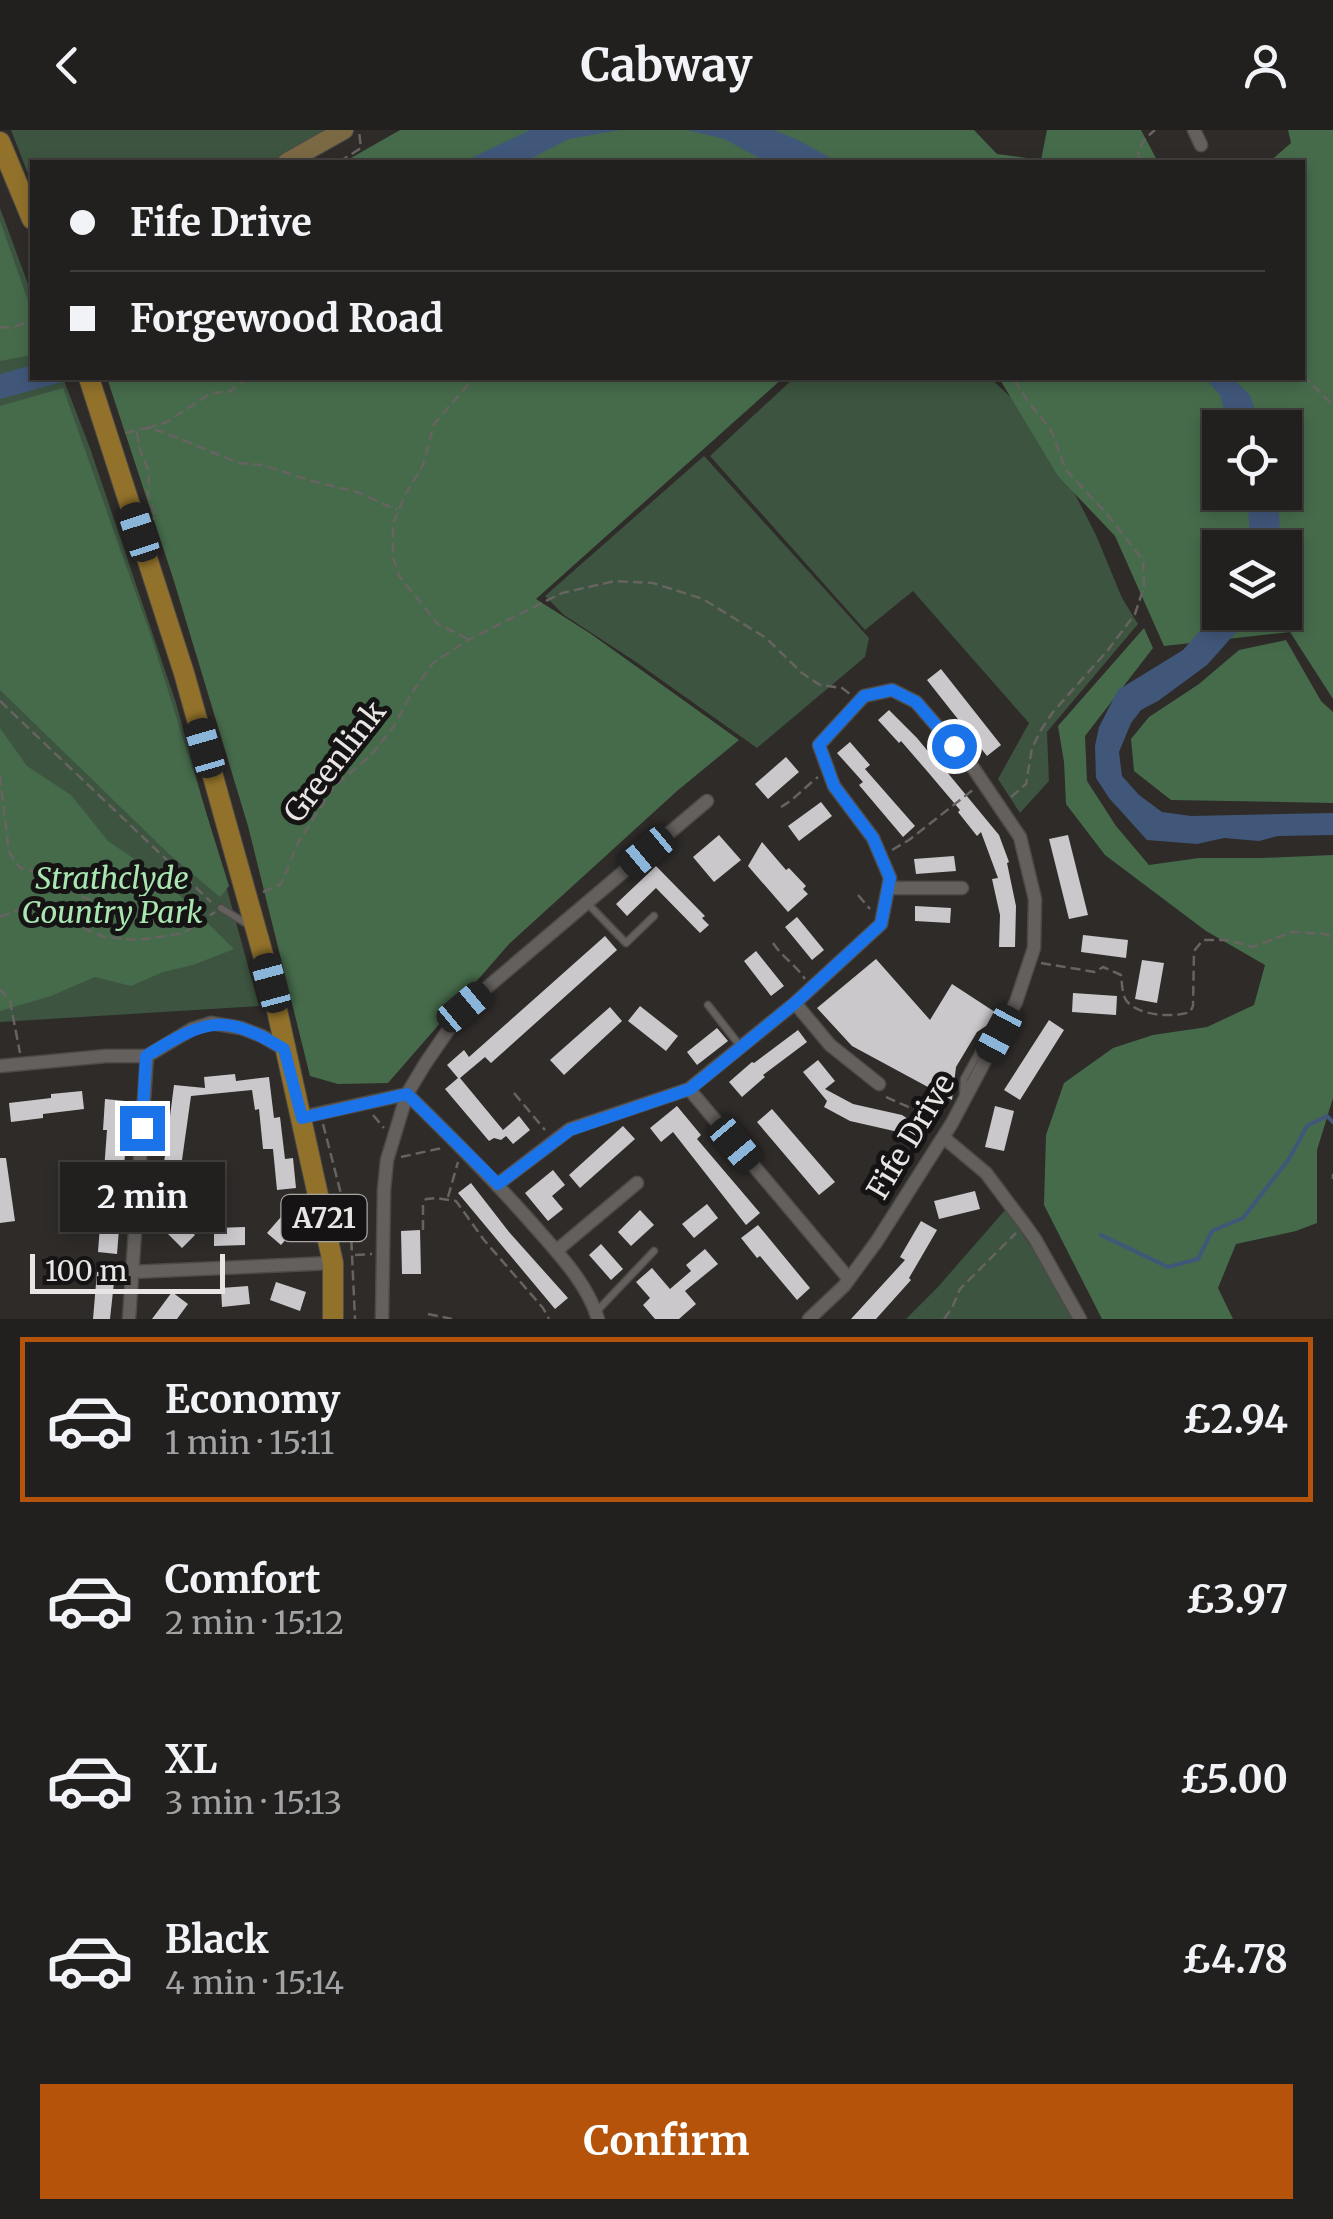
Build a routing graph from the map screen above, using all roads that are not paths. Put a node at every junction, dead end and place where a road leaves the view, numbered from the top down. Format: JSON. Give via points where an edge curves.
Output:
{"nodes":[{"id":1,"x":344,"y":130,"type":"edge"},
{"id":2,"x":1194,"y":130,"type":"edge"},
{"id":3,"x":0,"y":142,"type":"edge"},
{"id":4,"x":1201,"y":145,"type":"dead end"},
{"id":5,"x":290,"y":160,"type":"edge"},
{"id":6,"x":30,"y":214,"type":"edge"},
{"id":7,"x":90,"y":380,"type":"edge"},
{"id":8,"x":707,"y":801,"type":"dead end"},
{"id":9,"x":888,"y":888,"type":"junction"},
{"id":10,"x":962,"y":888,"type":"dead end"},
{"id":11,"x":587,"y":903,"type":"junction"},
{"id":12,"x":221,"y":908,"type":"road end"},
{"id":13,"x":654,"y":916,"type":"dead end"},
{"id":14,"x":257,"y":930,"type":"junction"},
{"id":15,"x":795,"y":1003,"type":"junction"},
{"id":16,"x":708,"y":1005,"type":"dead end"},
{"id":17,"x":741,"y":1047,"type":"junction"},
{"id":18,"x":284,"y":1049,"type":"junction"},
{"id":19,"x":146,"y":1056,"type":"junction"},
{"id":20,"x":0,"y":1066,"type":"edge"},
{"id":21,"x":878,"y":1084,"type":"road end"},
{"id":22,"x":690,"y":1089,"type":"junction"},
{"id":23,"x":407,"y":1094,"type":"junction"},
{"id":24,"x":311,"y":1115,"type":"junction"},
{"id":25,"x":946,"y":1131,"type":"junction"},
{"id":26,"x":637,"y":1183,"type":"dead end"},
{"id":27,"x":498,"y":1184,"type":"junction"},
{"id":28,"x":556,"y":1251,"type":"junction"},
{"id":29,"x":654,"y":1251,"type":"dead end"},
{"id":30,"x":343,"y":1259,"type":"junction"},
{"id":31,"x":132,"y":1272,"type":"junction"},
{"id":32,"x":850,"y":1279,"type":"junction"},
{"id":33,"x":597,"y":1316,"type":"edge"},
{"id":34,"x":129,"y":1319,"type":"edge"},
{"id":35,"x":333,"y":1319,"type":"edge"},
{"id":36,"x":382,"y":1319,"type":"edge"},
{"id":37,"x":809,"y":1319,"type":"edge"},
{"id":38,"x":1080,"y":1319,"type":"edge"}],
"edges":[{"from":1,"to":5,"type":"street"},
{"from":2,"to":4,"type":"street"},
{"from":3,"to":6,"type":"main road"},
{"from":7,"to":14,"type":"main road","number":"A721"},
{"from":8,"to":11,"type":"street"},
{"from":9,"to":10,"type":"street"},
{"from":9,"to":15,"type":"street","via":[[881,924]]},
{"from":9,"to":25,"type":"street","name":"Fife Drive","via":[[873,838],[834,786],[819,745],[864,696],[892,690],[916,702],[974,768],[1020,837],[1035,899],[1034,948],[1016,1002]]},
{"from":11,"to":13,"type":"lane","via":[[626,943]]},
{"from":11,"to":23,"type":"street","via":[[464,1007]]},
{"from":12,"to":14,"type":"lane"},
{"from":14,"to":18,"type":"main road","number":"A721"},
{"from":15,"to":17,"type":"street"},
{"from":15,"to":21,"type":"street","via":[[830,1045]]},
{"from":16,"to":17,"type":"lane"},
{"from":17,"to":22,"type":"street"},
{"from":18,"to":19,"type":"street","via":[[211,1023]]},
{"from":18,"to":24,"type":"main road","number":"A721"},
{"from":19,"to":20,"type":"street"},
{"from":19,"to":31,"type":"street"},
{"from":22,"to":27,"type":"street","via":[[570,1130]]},
{"from":22,"to":32,"type":"street"},
{"from":23,"to":24,"type":"street"},
{"from":23,"to":27,"type":"street"},
{"from":23,"to":36,"type":"street","via":[[387,1160]]},
{"from":24,"to":30,"type":"main road","number":"A721"},
{"from":25,"to":32,"type":"street","name":"Fife Drive"},
{"from":25,"to":38,"type":"street","via":[[1036,1239]]},
{"from":26,"to":28,"type":"street"},
{"from":27,"to":28,"type":"street"},
{"from":28,"to":33,"type":"street"},
{"from":29,"to":33,"type":"lane"},
{"from":30,"to":31,"type":"street"},
{"from":30,"to":35,"type":"main road","number":"A721"},
{"from":31,"to":34,"type":"street"},
{"from":32,"to":37,"type":"street","name":"Fife Drive"}]}
